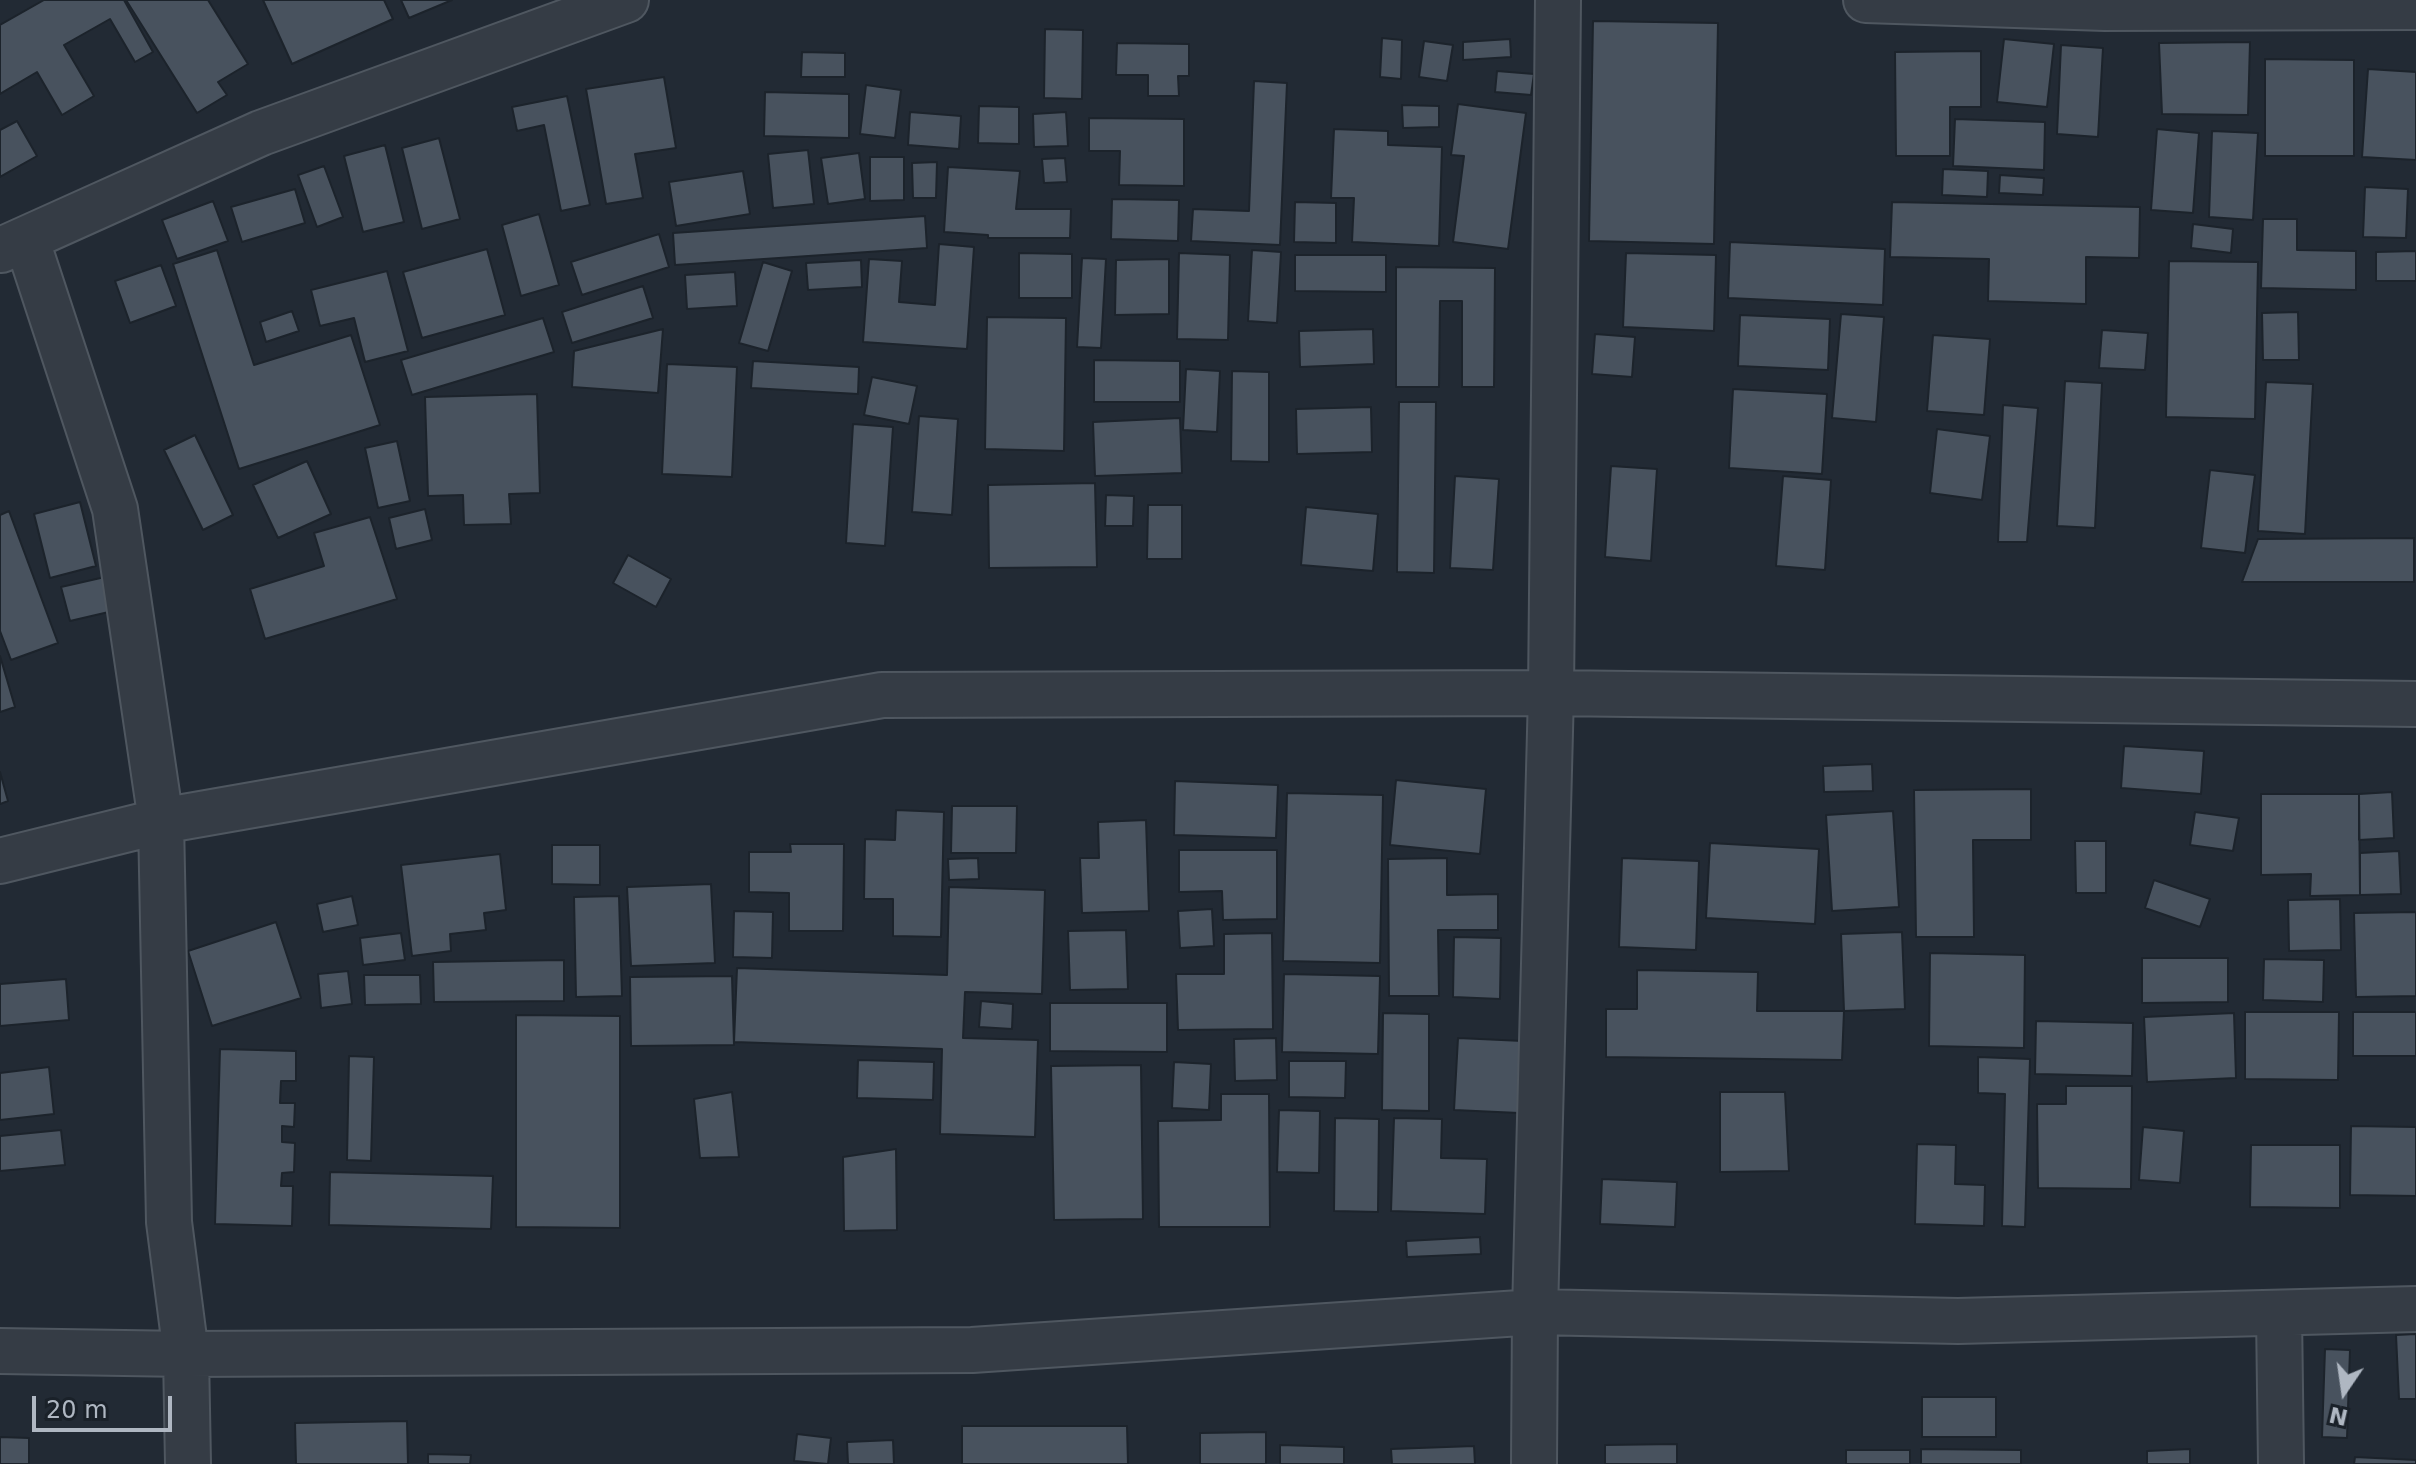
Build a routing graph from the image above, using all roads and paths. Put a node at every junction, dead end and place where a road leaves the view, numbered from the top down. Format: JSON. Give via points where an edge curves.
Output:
{"nodes":[{"id":1,"x":626,"y":0,"type":"edge"},
{"id":2,"x":1558,"y":0,"type":"edge"},
{"id":3,"x":1866,"y":0,"type":"edge"},
{"id":4,"x":2416,"y":7,"type":"edge"},
{"id":5,"x":14,"y":246,"type":"edge"},
{"id":6,"x":1551,"y":693,"type":"junction"},
{"id":7,"x":2416,"y":704,"type":"edge"},
{"id":8,"x":161,"y":821,"type":"junction"},
{"id":9,"x":0,"y":861,"type":"edge"},
{"id":10,"x":2416,"y":1309,"type":"edge"},
{"id":11,"x":1535,"y":1312,"type":"junction"},
{"id":12,"x":2279,"y":1314,"type":"junction"},
{"id":13,"x":0,"y":1351,"type":"edge"},
{"id":14,"x":186,"y":1354,"type":"junction"},
{"id":15,"x":188,"y":1464,"type":"edge"},
{"id":16,"x":1534,"y":1464,"type":"edge"},
{"id":17,"x":2281,"y":1464,"type":"edge"}],
"edges":[{"from":1,"to":5,"type":"street","via":[[261,133]]},
{"from":2,"to":6,"type":"street"},
{"from":3,"to":4,"type":"street","via":[[2105,8]]},
{"from":5,"to":8,"type":"street","via":[[115,509]]},
{"from":6,"to":7,"type":"street"},
{"from":6,"to":8,"type":"street","via":[[882,695]]},
{"from":6,"to":11,"type":"street"},
{"from":8,"to":9,"type":"street"},
{"from":8,"to":14,"type":"street","via":[[169,1222]]},
{"from":10,"to":12,"type":"street"},
{"from":11,"to":12,"type":"street","via":[[1958,1321]]},
{"from":11,"to":14,"type":"street","via":[[972,1350]]},
{"from":11,"to":16,"type":"street"},
{"from":12,"to":17,"type":"street"},
{"from":13,"to":14,"type":"street"},
{"from":14,"to":15,"type":"street"}]}
